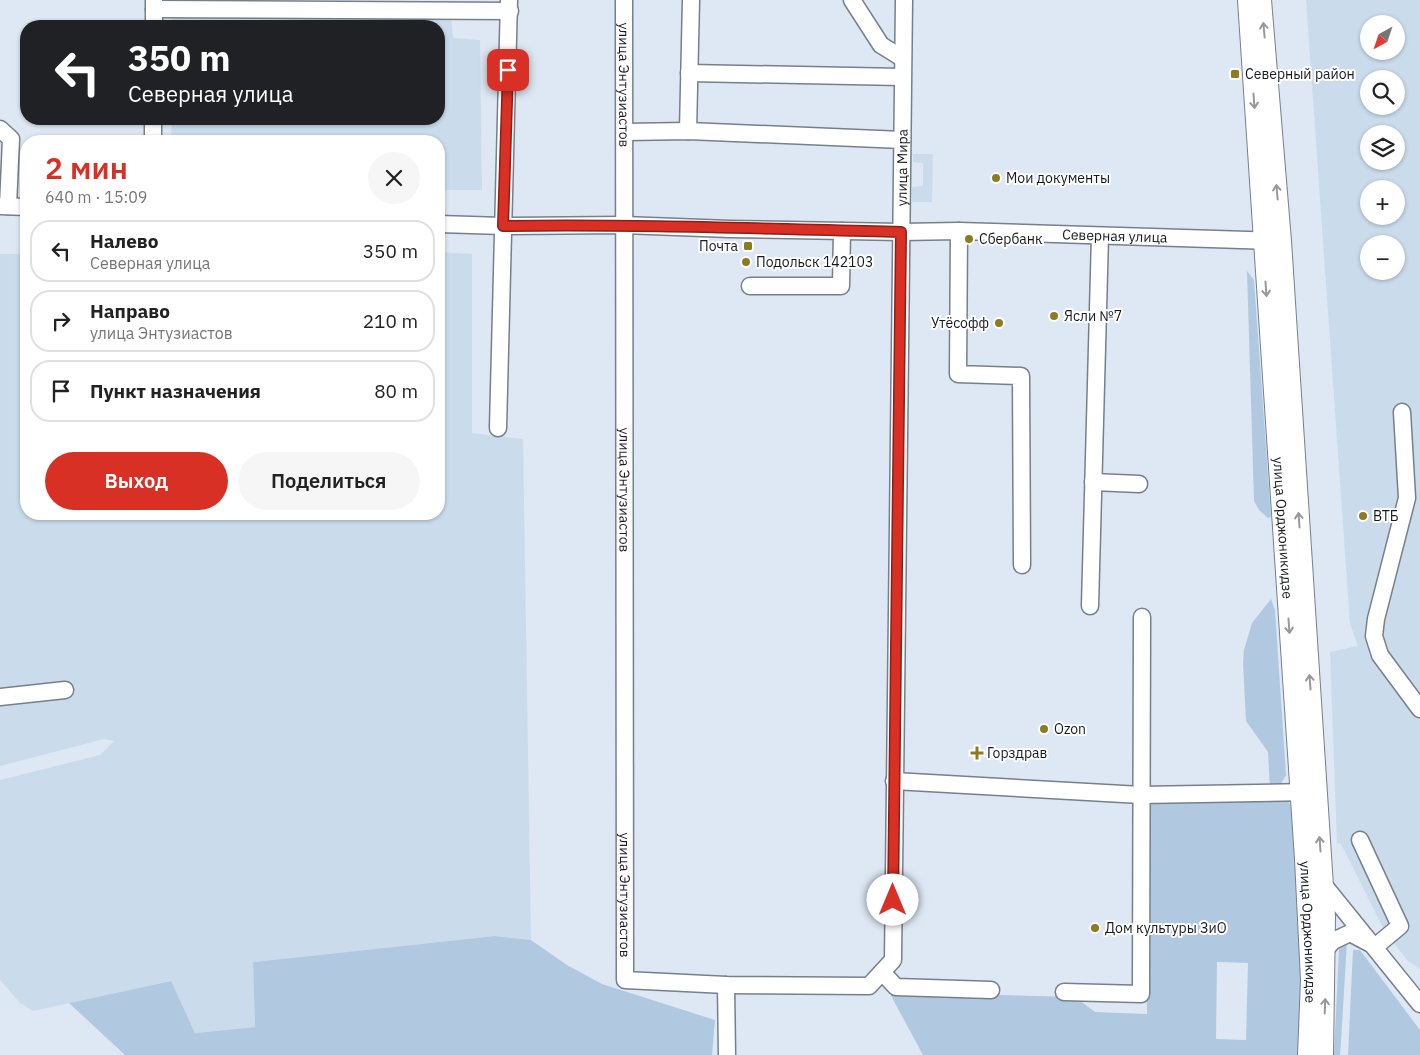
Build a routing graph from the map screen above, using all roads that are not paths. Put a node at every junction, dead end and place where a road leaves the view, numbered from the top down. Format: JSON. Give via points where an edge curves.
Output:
{"nodes":[{"id":1,"x":624,"y":0,"type":"edge"},
{"id":2,"x":692,"y":0,"type":"edge"},
{"id":3,"x":852,"y":0,"type":"edge"},
{"id":4,"x":904,"y":0,"type":"edge"},
{"id":5,"x":1248,"y":0,"type":"edge"},
{"id":6,"x":1261,"y":0,"type":"edge"},
{"id":7,"x":154,"y":4,"type":"edge"},
{"id":8,"x":327,"y":4,"type":"edge"},
{"id":9,"x":510,"y":6,"type":"edge"},
{"id":10,"x":154,"y":20,"type":"edge"},
{"id":11,"x":902,"y":58,"type":"junction"},
{"id":12,"x":690,"y":73,"type":"junction"},
{"id":13,"x":902,"y":77,"type":"junction"},
{"id":14,"x":0,"y":129,"type":"edge"},
{"id":15,"x":688,"y":131,"type":"junction"},
{"id":16,"x":626,"y":132,"type":"junction"},
{"id":17,"x":902,"y":140,"type":"junction"},
{"id":18,"x":4,"y":206,"type":"edge"},
{"id":19,"x":20,"y":207,"type":"edge"},
{"id":20,"x":445,"y":224,"type":"edge"},
{"id":21,"x":623,"y":225,"type":"junction"},
{"id":22,"x":503,"y":226,"type":"junction"},
{"id":23,"x":842,"y":231,"type":"junction"},
{"id":24,"x":959,"y":231,"type":"junction"},
{"id":25,"x":901,"y":232,"type":"junction"},
{"id":26,"x":1100,"y":236,"type":"junction"},
{"id":27,"x":1272,"y":241,"type":"junction"},
{"id":28,"x":750,"y":286,"type":"dead end"},
{"id":29,"x":1402,"y":412,"type":"dead end"},
{"id":30,"x":498,"y":428,"type":"dead end"},
{"id":31,"x":1093,"y":482,"type":"junction"},
{"id":32,"x":1139,"y":484,"type":"dead end"},
{"id":33,"x":1022,"y":565,"type":"dead end"},
{"id":34,"x":1090,"y":606,"type":"dead end"},
{"id":35,"x":1142,"y":617,"type":"dead end"},
{"id":36,"x":65,"y":690,"type":"dead end"},
{"id":37,"x":0,"y":697,"type":"edge"},
{"id":38,"x":1420,"y":709,"type":"edge"},
{"id":39,"x":894,"y":781,"type":"junction"},
{"id":40,"x":1308,"y":792,"type":"junction"},
{"id":41,"x":1141,"y":795,"type":"junction"},
{"id":42,"x":1360,"y":840,"type":"dead end"},
{"id":43,"x":1323,"y":884,"type":"junction"},
{"id":44,"x":1376,"y":946,"type":"junction"},
{"id":45,"x":1325,"y":950,"type":"junction"},
{"id":46,"x":882,"y":972,"type":"junction"},
{"id":47,"x":726,"y":985,"type":"junction"},
{"id":48,"x":991,"y":990,"type":"dead end"},
{"id":49,"x":1064,"y":992,"type":"dead end"},
{"id":50,"x":1420,"y":1004,"type":"edge"},
{"id":51,"x":727,"y":1055,"type":"edge"},
{"id":52,"x":1308,"y":1055,"type":"edge"},
{"id":53,"x":1323,"y":1055,"type":"edge"}],
"edges":[{"from":1,"to":16,"type":"street","name":"улица Энтузиастов"},
{"from":2,"to":12,"type":"street"},
{"from":3,"to":11,"type":"street","via":[[881,45]]},
{"from":4,"to":11,"type":"street","name":"улица Мира"},
{"from":5,"to":27,"type":"main road","name":"улица Орджоникидзе","one_way":true},
{"from":27,"to":6,"type":"main road","name":"улица Орджоникидзе","one_way":true},
{"from":7,"to":8,"type":"street"},
{"from":7,"to":10,"type":"street"},
{"from":8,"to":9,"type":"street"},
{"from":9,"to":22,"type":"street"},
{"from":11,"to":13,"type":"street","name":"улица Мира"},
{"from":12,"to":13,"type":"street"},
{"from":12,"to":15,"type":"street"},
{"from":13,"to":17,"type":"street","name":"улица Мира"},
{"from":14,"to":18,"type":"street","via":[[11,139]]},
{"from":15,"to":16,"type":"street"},
{"from":15,"to":17,"type":"street"},
{"from":16,"to":21,"type":"street","name":"улица Энтузиастов"},
{"from":17,"to":25,"type":"street","name":"улица Мира"},
{"from":18,"to":19,"type":"street"},
{"from":20,"to":22,"type":"street","name":"Северная улица"},
{"from":21,"to":22,"type":"street","name":"Северная улица"},
{"from":21,"to":23,"type":"street","name":"Северная улица"},
{"from":21,"to":47,"type":"street","name":"улица Энтузиастов","via":[[625,980]]},
{"from":22,"to":30,"type":"street"},
{"from":23,"to":25,"type":"street","name":"Северная улица"},
{"from":23,"to":28,"type":"street","via":[[841,286]]},
{"from":24,"to":25,"type":"street","name":"Северная улица"},
{"from":24,"to":26,"type":"street","name":"Северная улица"},
{"from":24,"to":33,"type":"street","via":[[958,374],[1021,376]]},
{"from":25,"to":39,"type":"street","name":"улица Мира"},
{"from":26,"to":27,"type":"street","name":"Северная улица"},
{"from":26,"to":31,"type":"street"},
{"from":27,"to":40,"type":"main road","name":"улица Орджоникидзе"},
{"from":29,"to":38,"type":"street","via":[[1406,498],[1374,636],[1380,654]]},
{"from":31,"to":32,"type":"street"},
{"from":31,"to":34,"type":"street"},
{"from":35,"to":41,"type":"street"},
{"from":36,"to":37,"type":"street"},
{"from":39,"to":41,"type":"street"},
{"from":39,"to":46,"type":"street","name":"улица Мира","via":[[892,960]]},
{"from":40,"to":41,"type":"street"},
{"from":43,"to":40,"type":"main road","name":"улица Орджоникидзе","one_way":true},
{"from":40,"to":52,"type":"main road","name":"улица Орджоникидзе","via":[[1311,980]]},
{"from":41,"to":49,"type":"street","via":[[1141,994]]},
{"from":42,"to":44,"type":"street","via":[[1400,926]]},
{"from":43,"to":44,"type":"street","name":"улица Орджоникидзе"},
{"from":43,"to":45,"type":"main road","name":"улица Орджоникидзе"},
{"from":44,"to":45,"type":"street","name":"улица Орджоникидзе","via":[[1350,933],[1333,941]]},
{"from":44,"to":50,"type":"street","name":"улица Орджоникидзе"},
{"from":53,"to":45,"type":"main road","name":"улица Орджоникидзе","one_way":true},
{"from":46,"to":47,"type":"street","name":"улица Мира","via":[[869,986]]},
{"from":46,"to":48,"type":"street","via":[[896,987]]},
{"from":47,"to":51,"type":"street"}]}
